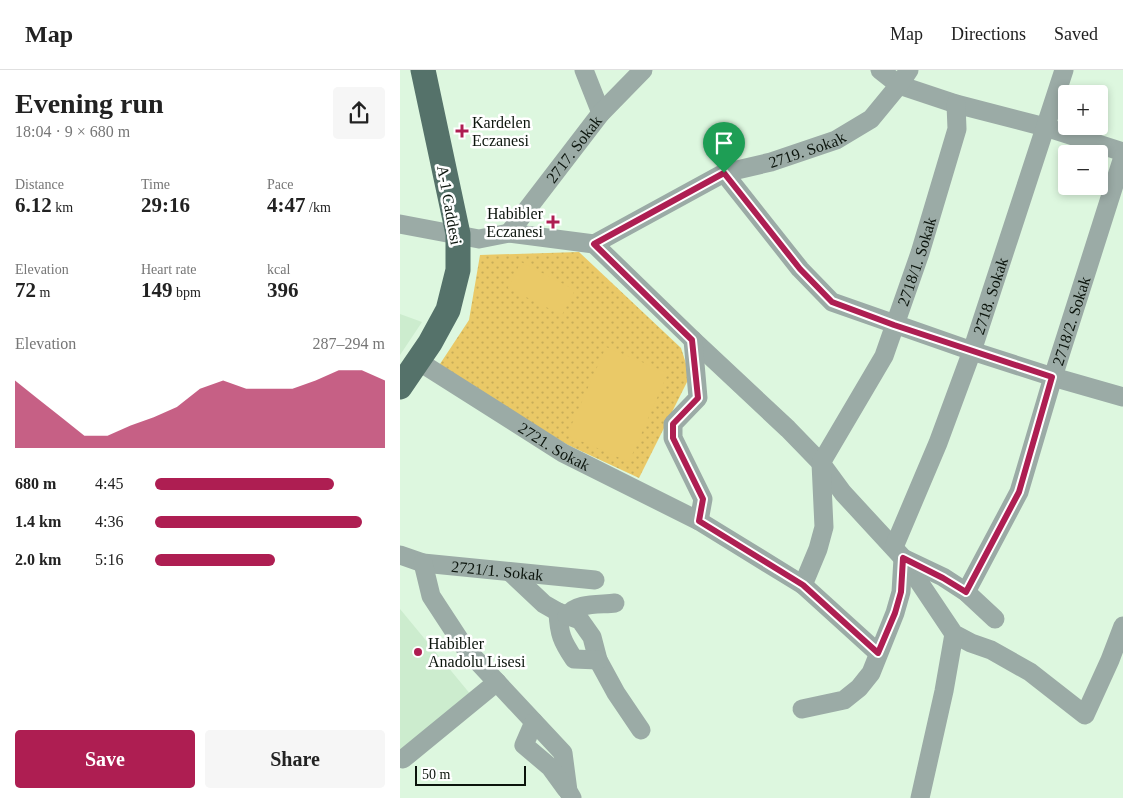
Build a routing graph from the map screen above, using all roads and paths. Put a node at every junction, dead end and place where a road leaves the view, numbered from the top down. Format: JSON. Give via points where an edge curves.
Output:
{"nodes":[{"id":1,"x":423,"y":70,"type":"edge"},
{"id":2,"x":584,"y":70,"type":"edge"},
{"id":3,"x":643,"y":70,"type":"edge"},
{"id":4,"x":880,"y":70,"type":"edge"},
{"id":5,"x":1064,"y":70,"type":"edge"},
{"id":6,"x":904,"y":77,"type":"edge"},
{"id":7,"x":956,"y":104,"type":"junction"},
{"id":8,"x":601,"y":113,"type":"junction"},
{"id":9,"x":1045,"y":127,"type":"junction"},
{"id":10,"x":1123,"y":152,"type":"edge"},
{"id":11,"x":1123,"y":157,"type":"edge"},
{"id":12,"x":724,"y":173,"type":"junction"},
{"id":13,"x":400,"y":224,"type":"edge"},
{"id":14,"x":509,"y":233,"type":"junction"},
{"id":15,"x":458,"y":234,"type":"junction"},
{"id":16,"x":594,"y":244,"type":"junction"},
{"id":17,"x":894,"y":325,"type":"junction"},
{"id":18,"x":692,"y":340,"type":"junction"},
{"id":19,"x":972,"y":351,"type":"junction"},
{"id":20,"x":418,"y":361,"type":"junction"},
{"id":21,"x":1052,"y":377,"type":"junction"},
{"id":22,"x":400,"y":387,"type":"edge"},
{"id":23,"x":1123,"y":397,"type":"edge"},
{"id":24,"x":821,"y":463,"type":"junction"},
{"id":25,"x":699,"y":521,"type":"junction"},
{"id":26,"x":898,"y":552,"type":"junction"},
{"id":27,"x":400,"y":555,"type":"edge"},
{"id":28,"x":423,"y":563,"type":"junction"},
{"id":29,"x":510,"y":572,"type":"junction"},
{"id":30,"x":595,"y":580,"type":"dead end"},
{"id":31,"x":803,"y":585,"type":"junction"},
{"id":32,"x":966,"y":592,"type":"junction"},
{"id":33,"x":616,"y":603,"type":"dead end"},
{"id":34,"x":562,"y":614,"type":"junction"},
{"id":35,"x":995,"y":619,"type":"dead end"},
{"id":36,"x":1123,"y":626,"type":"edge"},
{"id":37,"x":954,"y":634,"type":"junction"},
{"id":38,"x":878,"y":653,"type":"junction"},
{"id":39,"x":598,"y":660,"type":"junction"},
{"id":40,"x":497,"y":682,"type":"junction"},
{"id":41,"x":802,"y":709,"type":"dead end"},
{"id":42,"x":641,"y":730,"type":"dead end"},
{"id":43,"x":403,"y":759,"type":"dead end"},
{"id":44,"x":570,"y":794,"type":"edge"},
{"id":45,"x":920,"y":798,"type":"edge"}],
"edges":[{"from":1,"to":15,"type":"main road","name":"A-1 Caddesi"},
{"from":2,"to":8,"type":"street"},
{"from":3,"to":8,"type":"street","name":"2717. Sokak"},
{"from":4,"to":6,"type":"street"},
{"from":5,"to":9,"type":"street","name":"2718. Sokak"},
{"from":6,"to":7,"type":"street"},
{"from":6,"to":12,"type":"street","name":"2719. Sokak","via":[[871,119],[836,140],[772,162]]},
{"from":7,"to":9,"type":"street"},
{"from":7,"to":17,"type":"street","name":"2718/1. Sokak","via":[[957,129],[920,253]]},
{"from":8,"to":14,"type":"street","name":"2717. Sokak"},
{"from":9,"to":10,"type":"street"},
{"from":9,"to":19,"type":"street","name":"2718. Sokak"},
{"from":11,"to":21,"type":"street","name":"2718/2. Sokak"},
{"from":12,"to":16,"type":"street","name":"2719. Sokak"},
{"from":12,"to":17,"type":"street","via":[[800,269],[832,302]]},
{"from":13,"to":15,"type":"street"},
{"from":14,"to":15,"type":"street","via":[[478,239]]},
{"from":14,"to":16,"type":"street"},
{"from":15,"to":20,"type":"main road","name":"A-1 Caddesi","via":[[458,270],[448,310]]},
{"from":16,"to":18,"type":"street"},
{"from":17,"to":19,"type":"street"},
{"from":17,"to":24,"type":"street","name":"2718/1. Sokak","via":[[884,356]]},
{"from":18,"to":24,"type":"street"},
{"from":18,"to":25,"type":"street","via":[[698,398],[673,424],[673,438],[703,499]]},
{"from":19,"to":21,"type":"street"},
{"from":19,"to":26,"type":"street","name":"2718. Sokak"},
{"from":20,"to":22,"type":"main road","name":"A-1 Caddesi"},
{"from":20,"to":25,"type":"street","name":"2721. Sokak","via":[[563,453]]},
{"from":21,"to":23,"type":"street"},
{"from":21,"to":32,"type":"street","name":"2718/2. Sokak","via":[[1019,492]]},
{"from":24,"to":26,"type":"street","via":[[843,493]]},
{"from":24,"to":31,"type":"street","via":[[824,527]]},
{"from":25,"to":31,"type":"street","name":"2721. Sokak"},
{"from":26,"to":32,"type":"street"},
{"from":26,"to":37,"type":"street"},
{"from":26,"to":38,"type":"street","name":"2718. Sokak","via":[[901,592]]},
{"from":27,"to":28,"type":"street","name":"2721/1. Sokak"},
{"from":28,"to":29,"type":"street","name":"2721/1. Sokak"},
{"from":28,"to":40,"type":"street","via":[[431,596],[465,648]]},
{"from":29,"to":30,"type":"street","name":"2721/1. Sokak"},
{"from":29,"to":34,"type":"street","via":[[544,604]]},
{"from":31,"to":38,"type":"street","name":"2721. Sokak"},
{"from":32,"to":35,"type":"street"},
{"from":33,"to":34,"type":"street","via":[[578,607]]},
{"from":34,"to":39,"type":"street","via":[[580,620],[592,636]]},
{"from":34,"to":39,"type":"street","via":[[558,628],[562,642],[574,659]]},
{"from":36,"to":37,"type":"street","via":[[1085,715],[1030,672],[992,650]]},
{"from":37,"to":45,"type":"street"},
{"from":38,"to":41,"type":"street","name":"2718. Sokak","via":[[871,673],[844,700]]},
{"from":39,"to":42,"type":"street"},
{"from":40,"to":43,"type":"street"},
{"from":40,"to":44,"type":"street","via":[[563,753]]}]}
